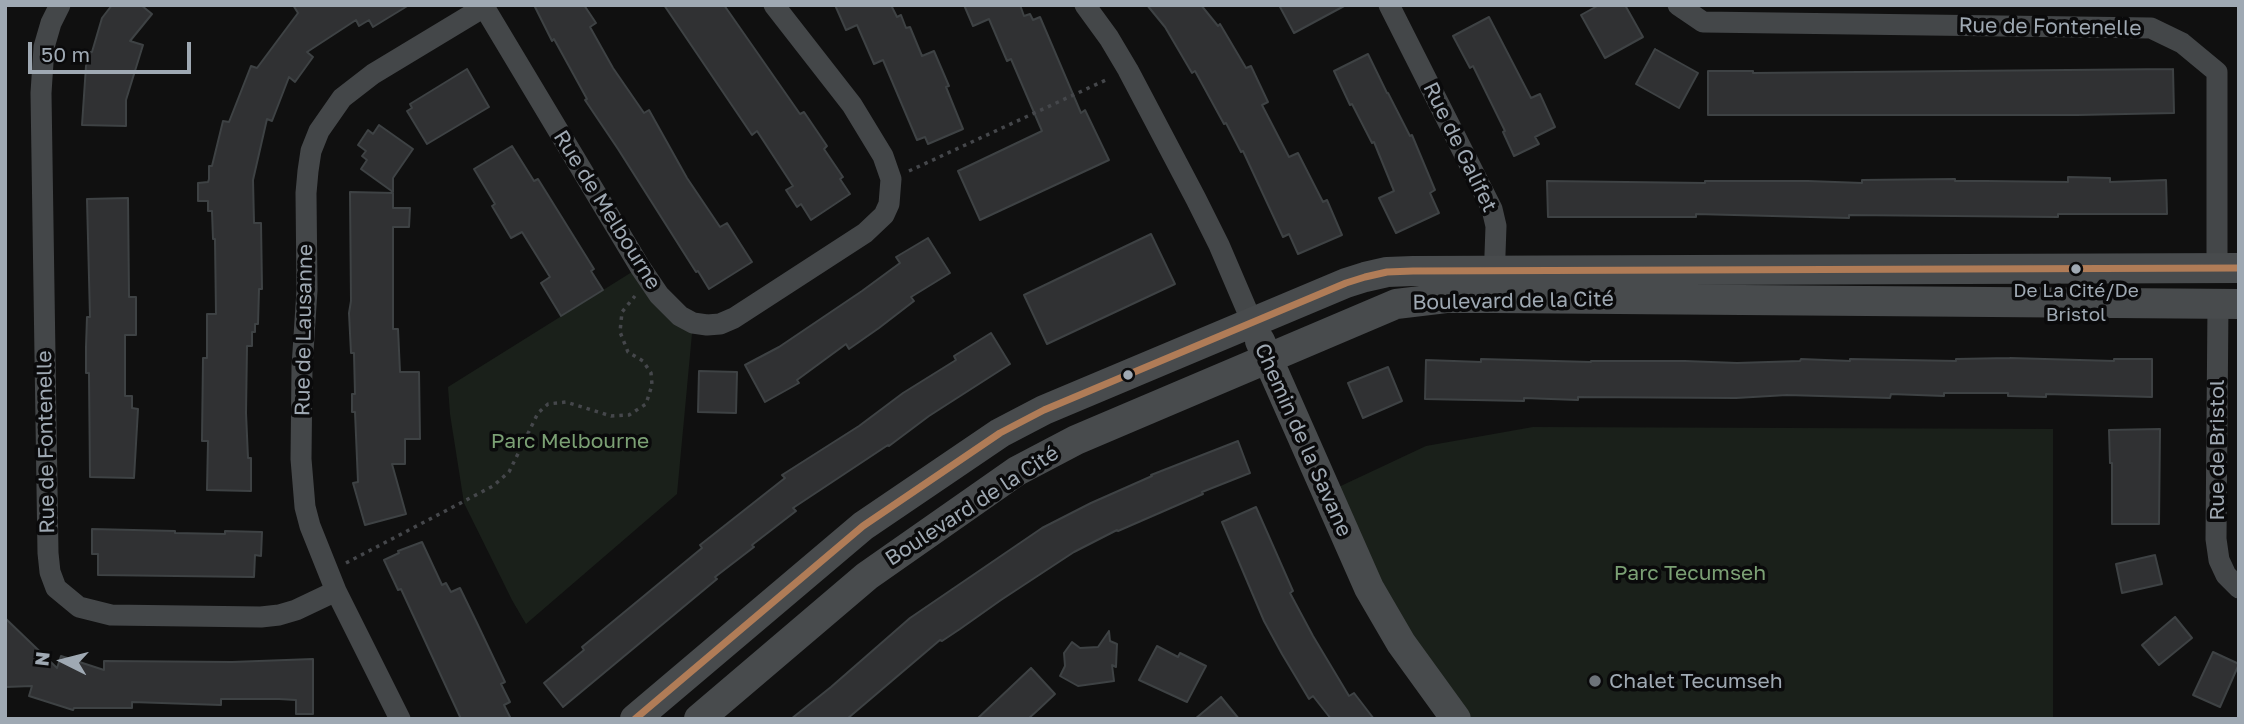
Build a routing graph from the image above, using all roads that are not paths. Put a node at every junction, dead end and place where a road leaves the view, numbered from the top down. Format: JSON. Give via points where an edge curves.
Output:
{"nodes":[{"id":1,"x":60,"y":5,"type":"edge"},
{"id":2,"x":774,"y":5,"type":"edge"},
{"id":3,"x":1085,"y":5,"type":"edge"},
{"id":4,"x":1389,"y":5,"type":"edge"},
{"id":5,"x":1678,"y":5,"type":"edge"},
{"id":6,"x":483,"y":6,"type":"edge"},
{"id":7,"x":2228,"y":268,"type":"edge"},
{"id":8,"x":1494,"y":284,"type":"junction"},
{"id":9,"x":2228,"y":304,"type":"edge"},
{"id":10,"x":1252,"y":322,"type":"junction"},
{"id":11,"x":1267,"y":358,"type":"junction"},
{"id":12,"x":332,"y":582,"type":"junction"},
{"id":13,"x":2239,"y":588,"type":"edge"},
{"id":14,"x":400,"y":719,"type":"edge"},
{"id":15,"x":635,"y":719,"type":"edge"},
{"id":16,"x":699,"y":719,"type":"edge"},
{"id":17,"x":1456,"y":719,"type":"edge"}],
"edges":[{"from":1,"to":12,"type":"street","name":"Rue de Fontenelle","via":[[44,47],[41,93],[48,553],[56,588],[79,607],[111,615],[261,617],[296,610]]},
{"from":2,"to":6,"type":"street","name":"Rue de Melbourne","via":[[852,104],[883,156],[891,179],[889,204],[876,224],[720,324],[693,323],[659,295]]},
{"from":3,"to":10,"type":"street","name":"Chemin de la Savane","via":[[1128,70],[1219,245]]},
{"from":4,"to":8,"type":"street","name":"Rue de Galifet","via":[[1492,209],[1496,226]]},
{"from":5,"to":7,"type":"street","name":"Rue de Fontenelle","via":[[1703,22],[2151,28],[2182,43],[2217,72]]},
{"from":6,"to":12,"type":"street","name":"Rue de Lausanne","via":[[357,85],[330,113],[312,151],[306,193],[302,469],[310,526]]},
{"from":7,"to":8,"type":"street","name":"Boulevard de la Cité"},
{"from":7,"to":9,"type":"street"},
{"from":8,"to":9,"type":"street","name":"Boulevard de la Cité"},
{"from":8,"to":10,"type":"street","name":"Boulevard de la Cité","via":[[1387,272],[1346,282]]},
{"from":8,"to":11,"type":"street","name":"Boulevard de la Cité","via":[[1446,298],[1396,304]]},
{"from":9,"to":13,"type":"street","name":"Rue de Bristol","via":[[2216,539],[2226,576]]},
{"from":10,"to":11,"type":"street","name":"Chemin de la Savane"},
{"from":10,"to":15,"type":"street","name":"Boulevard de la Cité","via":[[1000,433],[854,533]]},
{"from":11,"to":16,"type":"street","name":"Boulevard de la Cité","via":[[1076,440],[1017,471],[867,576]]},
{"from":11,"to":17,"type":"street","name":"Chemin de la Savane","via":[[1369,588],[1401,643]]},
{"from":12,"to":14,"type":"street","name":"Rue de Lausanne"}]}
